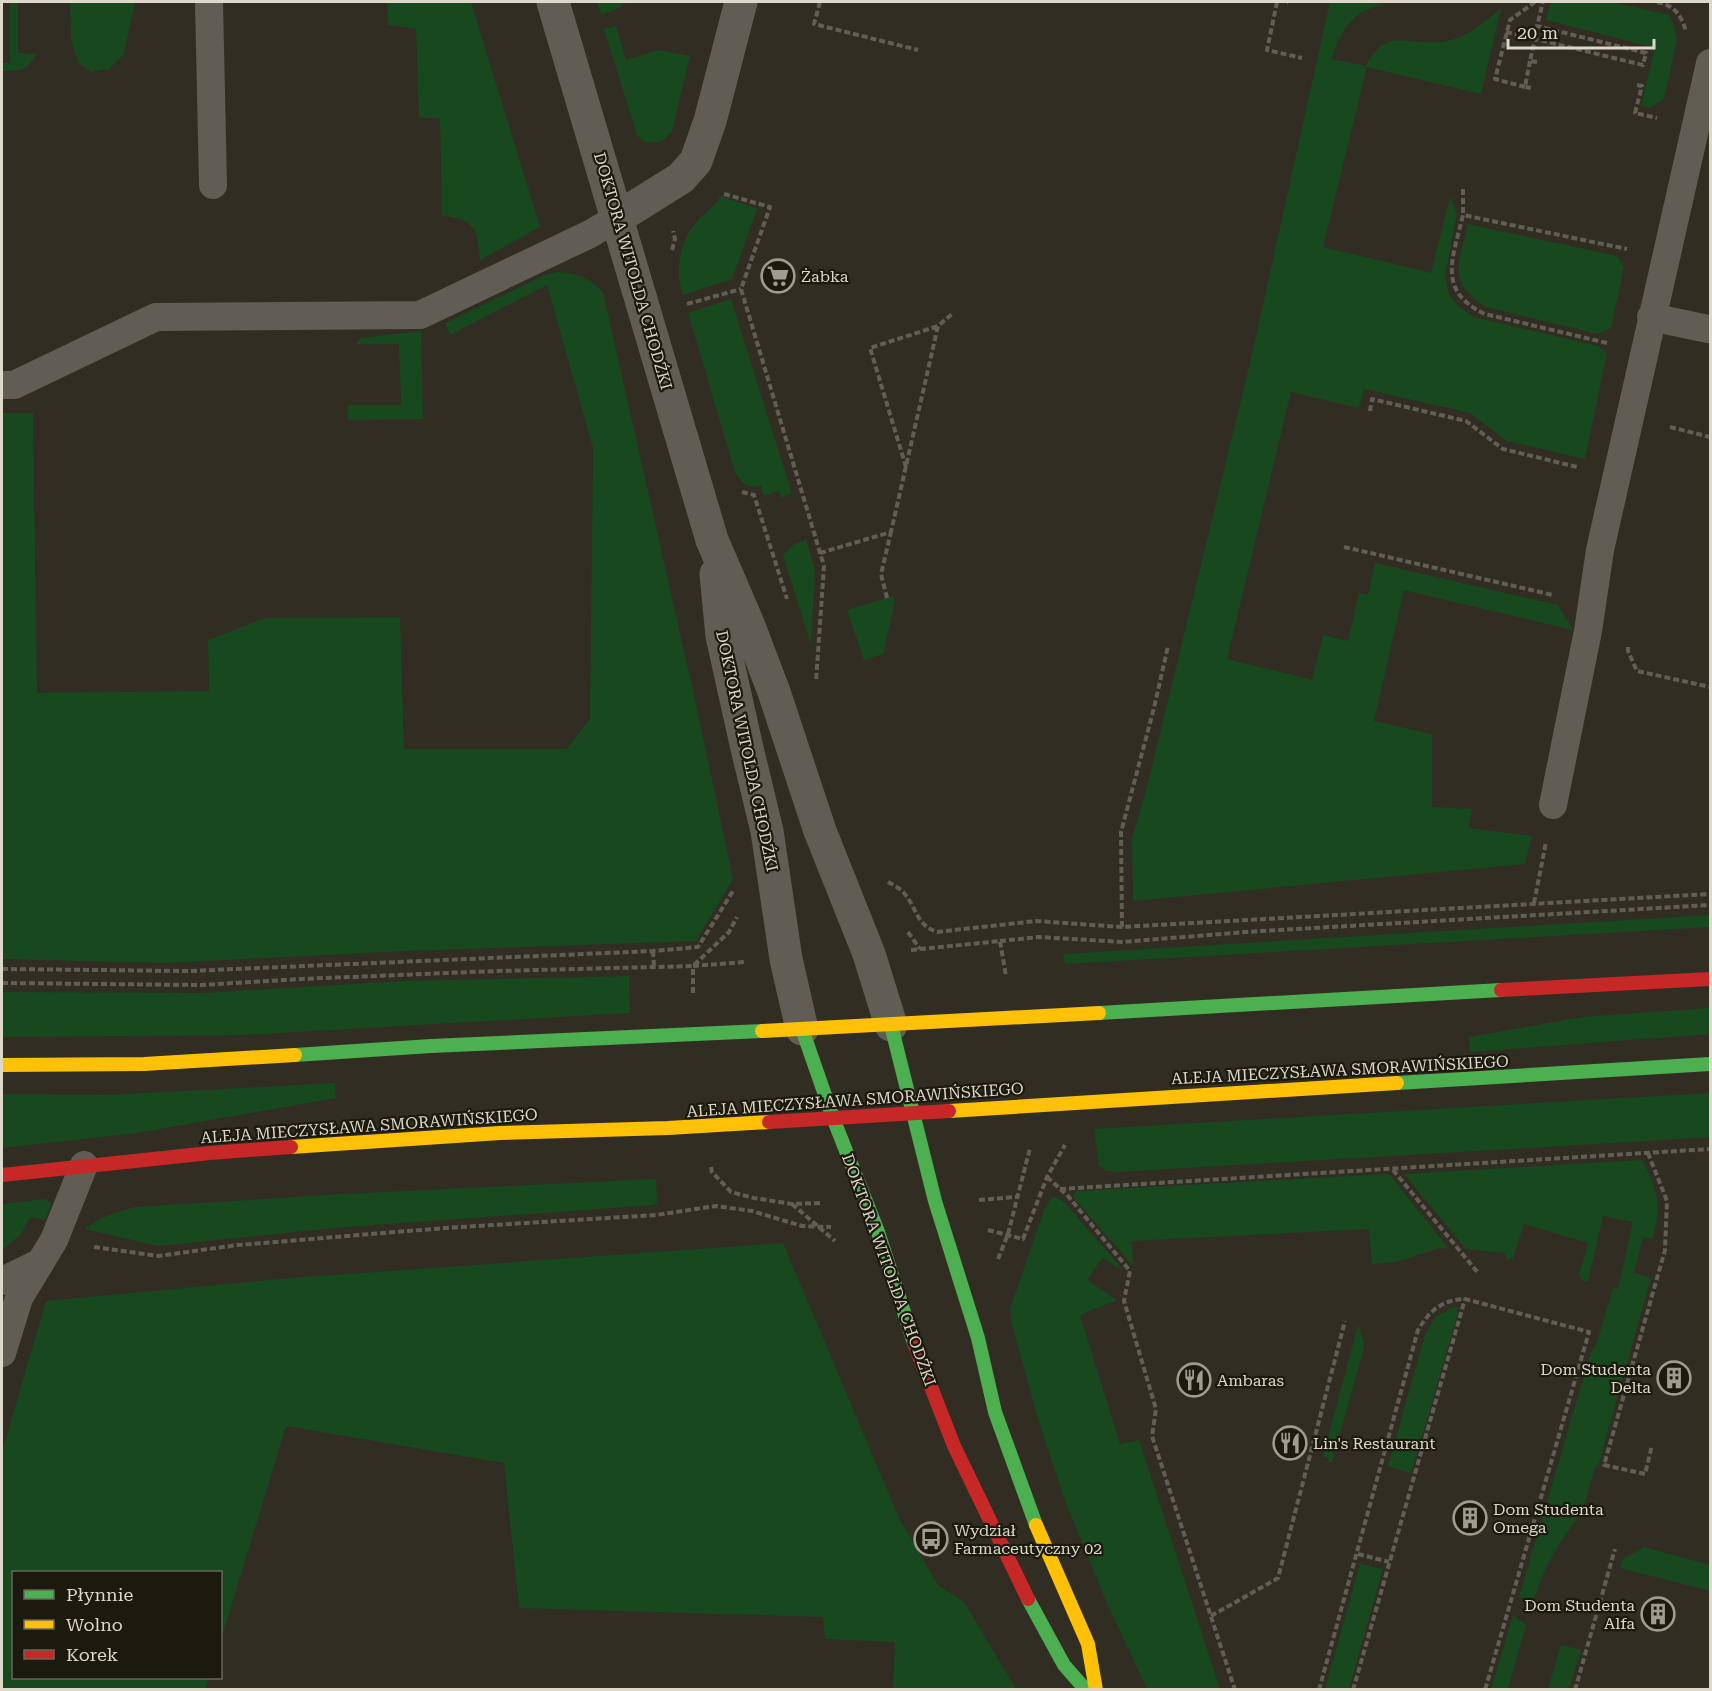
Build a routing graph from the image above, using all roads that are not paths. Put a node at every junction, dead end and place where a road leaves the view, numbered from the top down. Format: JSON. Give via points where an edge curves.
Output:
{"nodes":[{"id":1,"x":209,"y":2,"type":"edge"},
{"id":2,"x":553,"y":2,"type":"edge"},
{"id":3,"x":741,"y":2,"type":"edge"},
{"id":4,"x":1710,"y":63,"type":"edge"},
{"id":5,"x":213,"y":185,"type":"dead end"},
{"id":6,"x":617,"y":218,"type":"junction"},
{"id":7,"x":1651,"y":317,"type":"junction"},
{"id":8,"x":1708,"y":329,"type":"dead end"},
{"id":9,"x":2,"y":385,"type":"edge"},
{"id":10,"x":712,"y":540,"type":"junction"},
{"id":11,"x":1553,"y":805,"type":"road end"},
{"id":12,"x":1710,"y":979,"type":"edge"},
{"id":13,"x":891,"y":1025,"type":"junction"},
{"id":14,"x":802,"y":1029,"type":"junction"},
{"id":15,"x":1710,"y":1064,"type":"edge"},
{"id":16,"x":2,"y":1065,"type":"edge"},
{"id":17,"x":914,"y":1114,"type":"junction"},
{"id":18,"x":832,"y":1118,"type":"junction"},
{"id":19,"x":84,"y":1165,"type":"junction"},
{"id":20,"x":2,"y":1175,"type":"edge"},
{"id":21,"x":41,"y":1262,"type":"junction"},
{"id":22,"x":2,"y":1281,"type":"edge"},
{"id":23,"x":2,"y":1353,"type":"edge"},
{"id":24,"x":1086,"y":1689,"type":"edge"},
{"id":25,"x":1096,"y":1689,"type":"edge"}],
"edges":[{"from":1,"to":5,"type":"lane"},
{"from":2,"to":6,"type":"street","name":"DOKTORA WITOLDA CHODŹKI"},
{"from":3,"to":6,"type":"street","via":[[696,161],[681,178]]},
{"from":4,"to":7,"type":"lane"},
{"from":6,"to":9,"type":"lane","via":[[420,315],[156,317],[14,385]]},
{"from":6,"to":10,"type":"street","name":"DOKTORA WITOLDA CHODŹKI"},
{"from":7,"to":8,"type":"lane"},
{"from":7,"to":11,"type":"lane","via":[[1599,550],[1588,631]]},
{"from":10,"to":13,"type":"street","name":"DOKTORA WITOLDA CHODŹKI","via":[[774,692]]},
{"from":10,"to":14,"type":"street","name":"DOKTORA WITOLDA CHODŹKI","via":[[722,636],[767,831],[786,959]]},
{"from":12,"to":13,"type":"main road"},
{"from":13,"to":14,"type":"main road"},
{"from":13,"to":17,"type":"main road","name":"DOKTORA WITOLDA CHODŹKI"},
{"from":14,"to":16,"type":"main road","via":[[393,1047],[189,1062]]},
{"from":14,"to":18,"type":"main road","name":"DOKTORA WITOLDA CHODŹKI"},
{"from":15,"to":17,"type":"main road","name":"ALEJA MIECZYSŁAWA SMORAWIŃSKIEGO"},
{"from":17,"to":18,"type":"main road","name":"ALEJA MIECZYSŁAWA SMORAWIŃSKIEGO"},
{"from":17,"to":25,"type":"main road","name":"DOKTORA WITOLDA CHODŹKI","via":[[935,1201],[978,1338],[995,1412],[1033,1518],[1088,1644]]},
{"from":18,"to":19,"type":"main road","name":"ALEJA MIECZYSŁAWA SMORAWIŃSKIEGO","via":[[500,1133]]},
{"from":18,"to":24,"type":"main road","name":"DOKTORA WITOLDA CHODŹKI","via":[[874,1220],[912,1339],[954,1446],[1064,1665]]},
{"from":19,"to":20,"type":"main road","name":"ALEJA MIECZYSŁAWA SMORAWIŃSKIEGO"},
{"from":19,"to":21,"type":"lane"},
{"from":21,"to":22,"type":"lane"},
{"from":21,"to":23,"type":"lane","via":[[19,1298]]}]}
